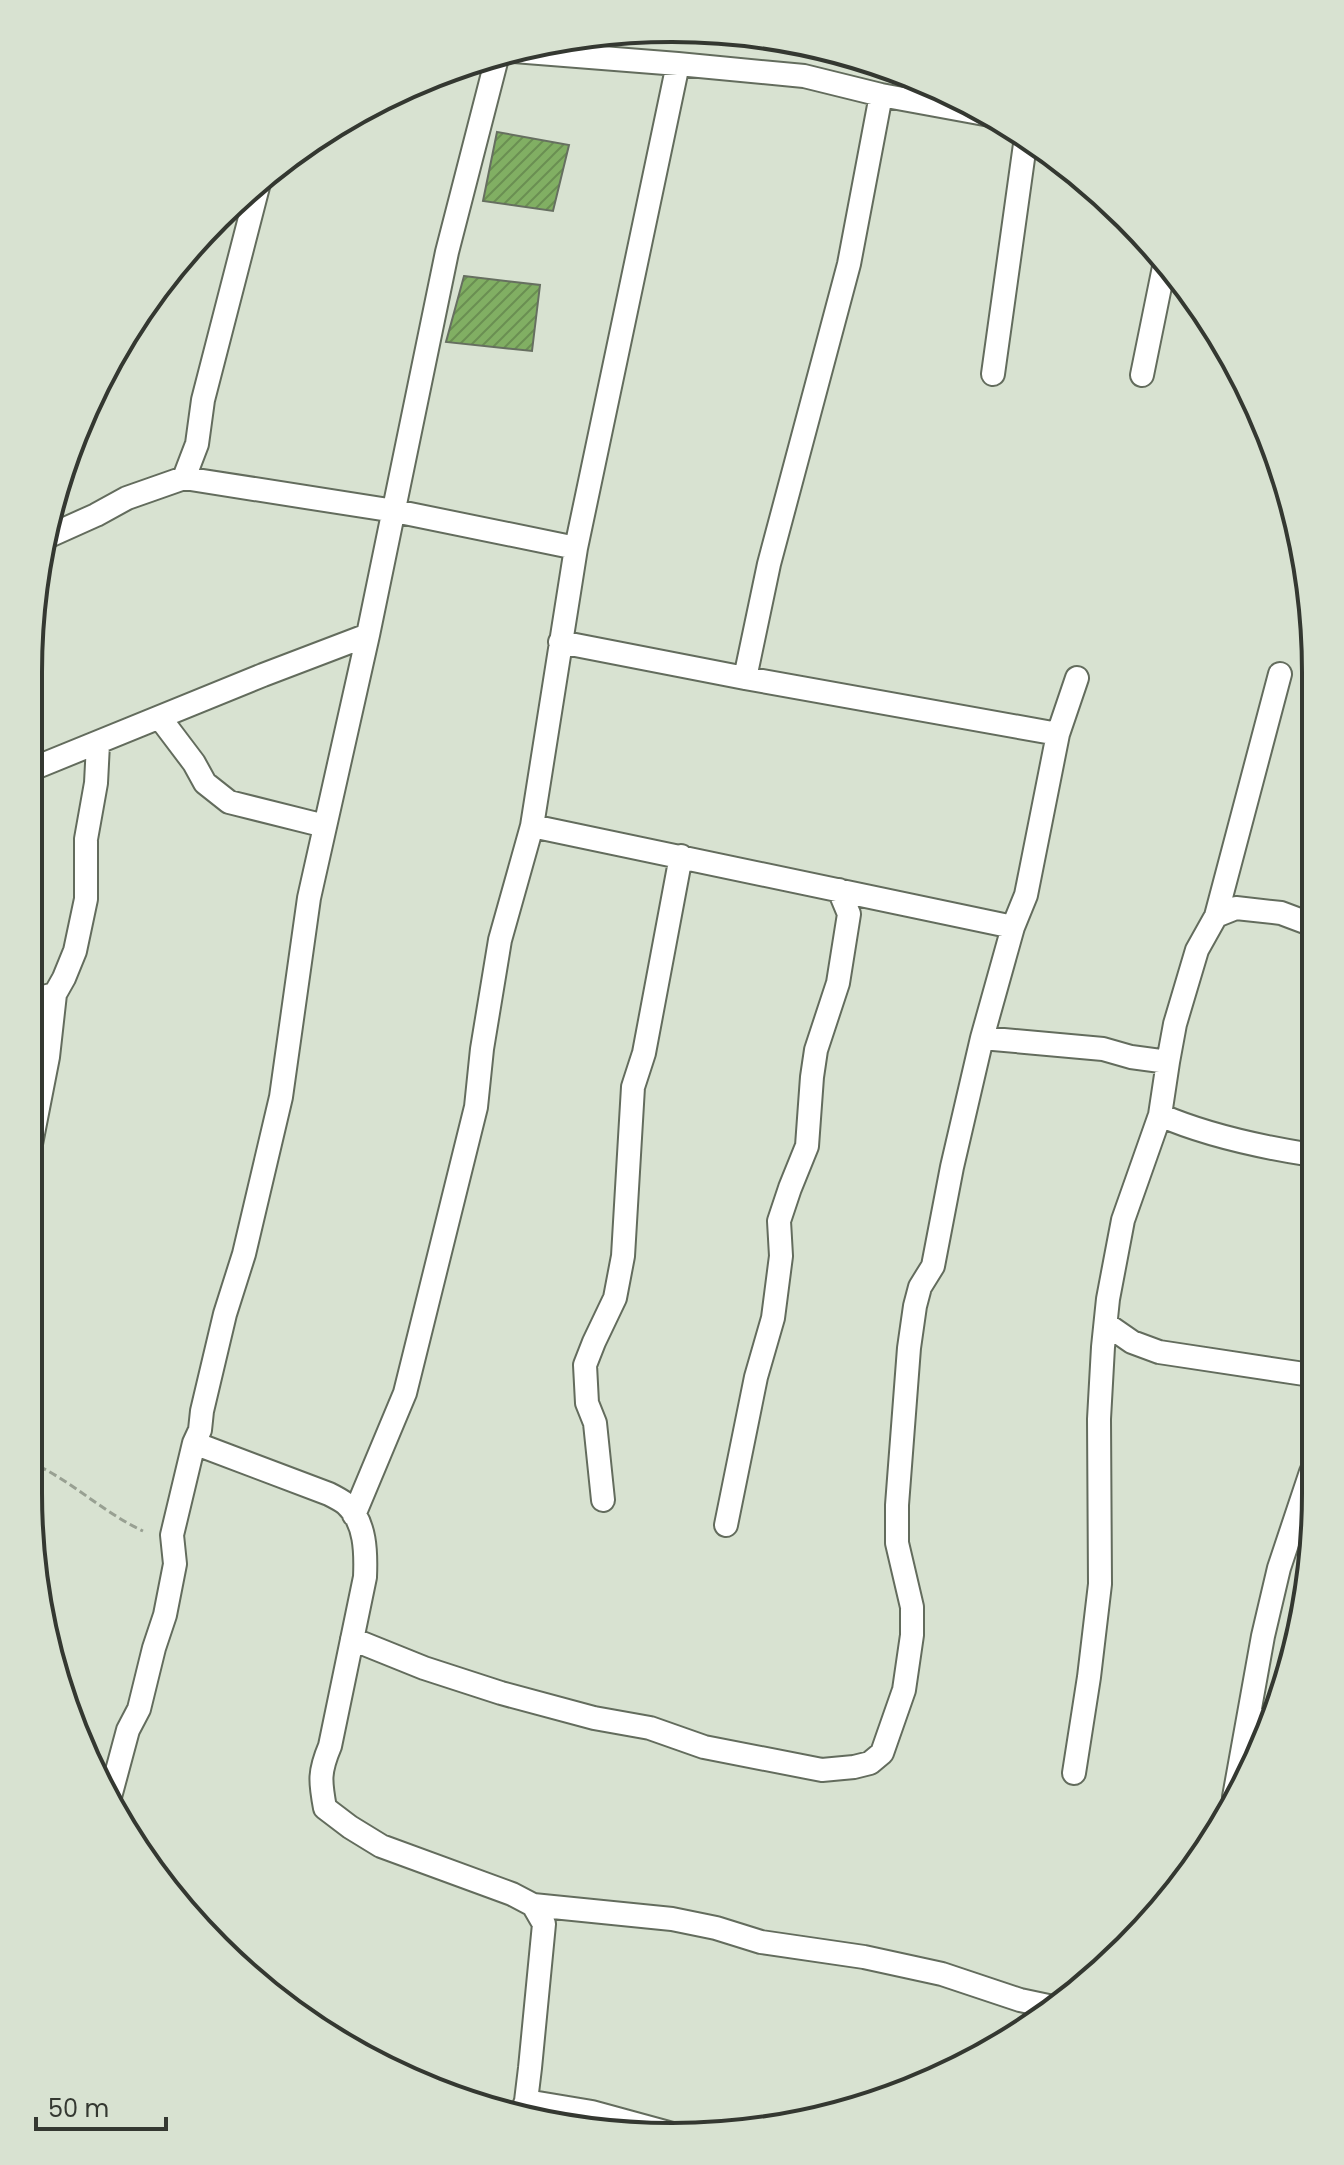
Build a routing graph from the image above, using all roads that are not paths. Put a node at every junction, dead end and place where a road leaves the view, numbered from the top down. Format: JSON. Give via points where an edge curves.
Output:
{"nodes":[{"id":1,"x":550,"y":54,"type":"edge"},
{"id":2,"x":678,"y":64,"type":"junction"},
{"id":3,"x":495,"y":67,"type":"edge"},
{"id":4,"x":881,"y":95,"type":"junction"},
{"id":5,"x":953,"y":108,"type":"edge"},
{"id":6,"x":1024,"y":150,"type":"edge"},
{"id":7,"x":254,"y":200,"type":"edge"},
{"id":8,"x":1162,"y":276,"type":"edge"},
{"id":9,"x":993,"y":374,"type":"dead end"},
{"id":10,"x":1142,"y":375,"type":"dead end"},
{"id":11,"x":184,"y":478,"type":"junction"},
{"id":12,"x":395,"y":511,"type":"junction"},
{"id":13,"x":58,"y":532,"type":"edge"},
{"id":14,"x":576,"y":548,"type":"junction"},
{"id":15,"x":368,"y":635,"type":"junction"},
{"id":16,"x":560,"y":642,"type":"junction"},
{"id":17,"x":1280,"y":674,"type":"dead end"},
{"id":18,"x":745,"y":678,"type":"junction"},
{"id":19,"x":1077,"y":678,"type":"dead end"},
{"id":20,"x":160,"y":718,"type":"junction"},
{"id":21,"x":1058,"y":734,"type":"junction"},
{"id":22,"x":98,"y":744,"type":"junction"},
{"id":23,"x":42,"y":765,"type":"edge"},
{"id":24,"x":325,"y":826,"type":"junction"},
{"id":25,"x":532,"y":826,"type":"junction"},
{"id":26,"x":681,"y":856,"type":"junction"},
{"id":27,"x":839,"y":890,"type":"junction"},
{"id":28,"x":1216,"y":916,"type":"junction"},
{"id":29,"x":1302,"y":921,"type":"edge"},
{"id":30,"x":1013,"y":927,"type":"junction"},
{"id":31,"x":55,"y":994,"type":"junction"},
{"id":32,"x":42,"y":997,"type":"edge"},
{"id":33,"x":982,"y":1038,"type":"junction"},
{"id":34,"x":1168,"y":1062,"type":"junction"},
{"id":35,"x":42,"y":1088,"type":"edge"},
{"id":36,"x":1160,"y":1115,"type":"junction"},
{"id":37,"x":1302,"y":1154,"type":"edge"},
{"id":38,"x":1106,"y":1324,"type":"junction"},
{"id":39,"x":1302,"y":1374,"type":"edge"},
{"id":40,"x":194,"y":1443,"type":"junction"},
{"id":41,"x":1302,"y":1499,"type":"edge"},
{"id":42,"x":603,"y":1500,"type":"dead end"},
{"id":43,"x":354,"y":1515,"type":"junction"},
{"id":44,"x":726,"y":1525,"type":"dead end"},
{"id":45,"x":352,"y":1639,"type":"junction"},
{"id":46,"x":1250,"y":1712,"type":"junction"},
{"id":47,"x":1258,"y":1723,"type":"edge"},
{"id":48,"x":1240,"y":1765,"type":"edge"},
{"id":49,"x":1074,"y":1773,"type":"dead end"},
{"id":50,"x":113,"y":1784,"type":"edge"},
{"id":51,"x":533,"y":1905,"type":"junction"},
{"id":52,"x":1040,"y":2004,"type":"edge"},
{"id":53,"x":524,"y":2106,"type":"edge"},
{"id":54,"x":529,"y":2106,"type":"edge"},
{"id":55,"x":627,"y":2122,"type":"edge"}],
"edges":[{"from":1,"to":2,"type":"street"},
{"from":2,"to":4,"type":"street","via":[[804,76]]},
{"from":2,"to":14,"type":"street"},
{"from":3,"to":12,"type":"street","via":[[447,252]]},
{"from":4,"to":5,"type":"street"},
{"from":4,"to":18,"type":"street","via":[[849,264],[769,564]]},
{"from":6,"to":9,"type":"street"},
{"from":7,"to":11,"type":"street","via":[[203,400],[197,444]]},
{"from":8,"to":10,"type":"street"},
{"from":11,"to":12,"type":"street"},
{"from":11,"to":13,"type":"street","via":[[127,498]]},
{"from":12,"to":14,"type":"street"},
{"from":12,"to":15,"type":"street"},
{"from":14,"to":16,"type":"street"},
{"from":15,"to":20,"type":"street"},
{"from":15,"to":24,"type":"street"},
{"from":16,"to":18,"type":"street"},
{"from":16,"to":25,"type":"street"},
{"from":17,"to":28,"type":"street"},
{"from":18,"to":21,"type":"street"},
{"from":19,"to":21,"type":"street"},
{"from":20,"to":22,"type":"street"},
{"from":20,"to":24,"type":"street","via":[[205,783],[229,802]]},
{"from":21,"to":30,"type":"street","via":[[1026,895]]},
{"from":22,"to":23,"type":"street"},
{"from":22,"to":31,"type":"street","via":[[86,839],[86,899],[75,951]]},
{"from":24,"to":40,"type":"street","via":[[309,898],[281,1097]]},
{"from":25,"to":26,"type":"street"},
{"from":25,"to":43,"type":"street","via":[[500,940],[476,1107],[405,1393]]},
{"from":26,"to":27,"type":"street"},
{"from":26,"to":42,"type":"street","via":[[633,1087],[623,1256],[615,1298],[585,1365]]},
{"from":27,"to":30,"type":"street"},
{"from":27,"to":44,"type":"street","via":[[849,914],[843,955],[816,1050],[807,1146],[779,1221],[781,1256],[773,1318]]},
{"from":28,"to":29,"type":"street","via":[[1236,908]]},
{"from":28,"to":34,"type":"street","via":[[1197,950]]},
{"from":30,"to":33,"type":"street"},
{"from":31,"to":32,"type":"street"},
{"from":31,"to":35,"type":"street"},
{"from":33,"to":34,"type":"street","via":[[1103,1049]]},
{"from":33,"to":45,"type":"street","via":[[933,1266],[920,1287],[909,1348],[897,1543],[912,1607],[912,1635],[904,1690],[882,1753],[870,1763],[822,1770],[704,1747],[650,1728],[501,1693]]},
{"from":34,"to":36,"type":"street"},
{"from":36,"to":37,"type":"street","via":[[1269,1149]]},
{"from":36,"to":38,"type":"street","via":[[1123,1220]]},
{"from":38,"to":39,"type":"street","via":[[1159,1352]]},
{"from":38,"to":49,"type":"street","via":[[1099,1419],[1100,1584]]},
{"from":40,"to":43,"type":"street","via":[[329,1494]]},
{"from":40,"to":50,"type":"street","via":[[172,1535],[175,1564],[165,1615]]},
{"from":41,"to":46,"type":"street","via":[[1279,1568]]},
{"from":43,"to":45,"type":"street","via":[[367,1552]]},
{"from":45,"to":51,"type":"street","via":[[322,1765],[325,1808],[381,1846]]},
{"from":46,"to":47,"type":"street"},
{"from":46,"to":48,"type":"street"},
{"from":51,"to":52,"type":"street","via":[[672,1919],[761,1942],[942,1974]]},
{"from":51,"to":53,"type":"street","via":[[544,1924]]},
{"from":54,"to":55,"type":"street","via":[[592,2112]]}]}
